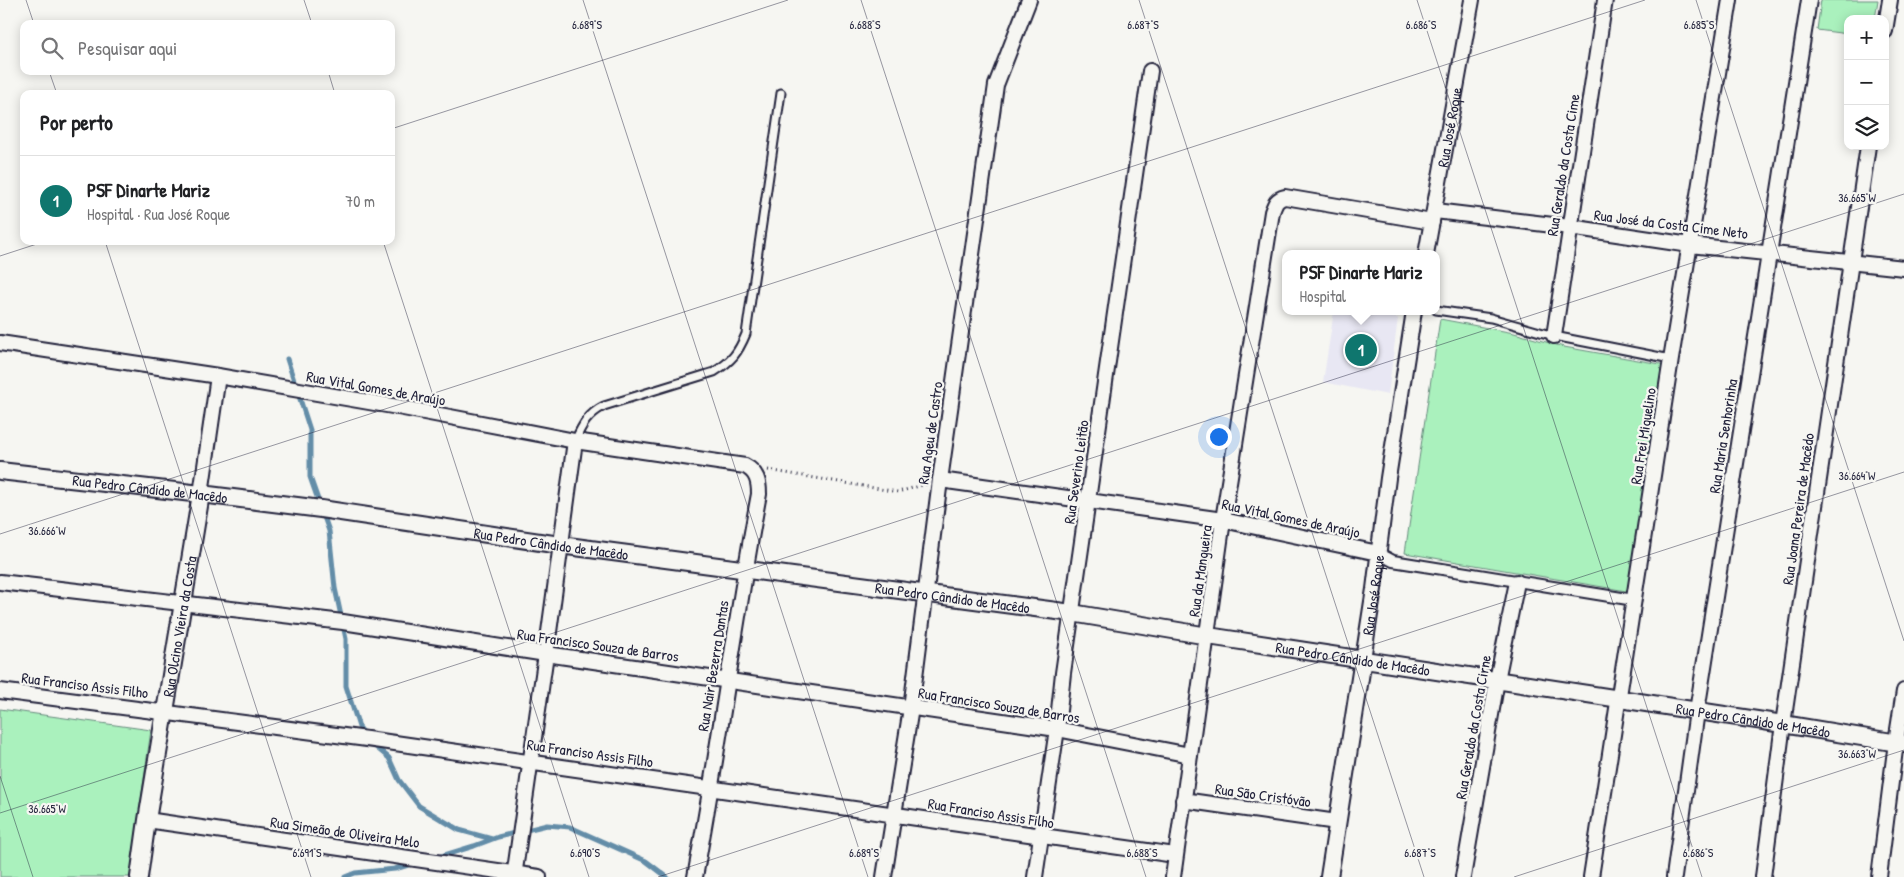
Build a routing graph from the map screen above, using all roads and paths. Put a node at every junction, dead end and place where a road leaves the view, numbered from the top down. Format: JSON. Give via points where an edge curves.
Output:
{"nodes":[{"id":1,"x":1030,"y":0,"type":"edge"},
{"id":2,"x":1472,"y":0,"type":"edge"},
{"id":3,"x":1605,"y":0,"type":"edge"},
{"id":4,"x":1730,"y":0,"type":"edge"},
{"id":5,"x":1809,"y":0,"type":"edge"},
{"id":6,"x":1890,"y":0,"type":"edge"},
{"id":7,"x":1888,"y":15,"type":"edge"},
{"id":8,"x":1150,"y":71,"type":"dead end"},
{"id":9,"x":781,"y":93,"type":"dead end"},
{"id":10,"x":1867,"y":150,"type":"edge"},
{"id":11,"x":1272,"y":212,"type":"joint"},
{"id":12,"x":1433,"y":217,"type":"junction"},
{"id":13,"x":1570,"y":227,"type":"junction"},
{"id":14,"x":1690,"y":244,"type":"junction"},
{"id":15,"x":1427,"y":250,"type":"edge"},
{"id":16,"x":1768,"y":252,"type":"junction"},
{"id":17,"x":1851,"y":263,"type":"junction"},
{"id":18,"x":1904,"y":268,"type":"edge"},
{"id":19,"x":1440,"y":311,"type":"edge"},
{"id":20,"x":1413,"y":315,"type":"edge"},
{"id":21,"x":1554,"y":336,"type":"junction"},
{"id":22,"x":0,"y":343,"type":"edge"},
{"id":23,"x":1671,"y":358,"type":"junction"},
{"id":24,"x":218,"y":376,"type":"junction"},
{"id":25,"x":575,"y":441,"type":"junction"},
{"id":26,"x":746,"y":466,"type":"junction"},
{"id":27,"x":0,"y":471,"type":"edge"},
{"id":28,"x":940,"y":480,"type":"junction"},
{"id":29,"x":201,"y":494,"type":"junction"},
{"id":30,"x":1088,"y":502,"type":"junction"},
{"id":31,"x":1223,"y":520,"type":"junction"},
{"id":32,"x":560,"y":545,"type":"junction"},
{"id":33,"x":1378,"y":553,"type":"junction"},
{"id":34,"x":745,"y":570,"type":"junction"},
{"id":35,"x":0,"y":582,"type":"edge"},
{"id":36,"x":1517,"y":582,"type":"junction"},
{"id":37,"x":925,"y":593,"type":"junction"},
{"id":38,"x":1634,"y":600,"type":"junction"},
{"id":39,"x":183,"y":604,"type":"junction"},
{"id":40,"x":1072,"y":613,"type":"junction"},
{"id":41,"x":1208,"y":636,"type":"junction"},
{"id":42,"x":546,"y":654,"type":"junction"},
{"id":43,"x":1363,"y":659,"type":"junction"},
{"id":44,"x":727,"y":680,"type":"junction"},
{"id":45,"x":1496,"y":680,"type":"junction"},
{"id":46,"x":0,"y":691,"type":"edge"},
{"id":47,"x":1904,"y":692,"type":"edge"},
{"id":48,"x":1618,"y":699,"type":"junction"},
{"id":49,"x":911,"y":708,"type":"junction"},
{"id":50,"x":1696,"y":711,"type":"junction"},
{"id":51,"x":165,"y":712,"type":"junction"},
{"id":52,"x":1783,"y":724,"type":"junction"},
{"id":53,"x":1057,"y":729,"type":"junction"},
{"id":54,"x":1900,"y":743,"type":"edge"},
{"id":55,"x":1190,"y":755,"type":"junction"},
{"id":56,"x":530,"y":761,"type":"junction"},
{"id":57,"x":712,"y":787,"type":"junction"},
{"id":58,"x":1183,"y":800,"type":"junction"},
{"id":59,"x":895,"y":815,"type":"junction"},
{"id":60,"x":147,"y":820,"type":"junction"},
{"id":61,"x":1338,"y":822,"type":"junction"},
{"id":62,"x":1041,"y":837,"type":"junction"},
{"id":63,"x":1175,"y":855,"type":"junction"},
{"id":64,"x":514,"y":875,"type":"edge"},
{"id":65,"x":139,"y":877,"type":"edge"},
{"id":66,"x":539,"y":877,"type":"edge"},
{"id":67,"x":695,"y":877,"type":"edge"},
{"id":68,"x":884,"y":877,"type":"edge"},
{"id":69,"x":1035,"y":877,"type":"edge"},
{"id":70,"x":1172,"y":877,"type":"edge"},
{"id":71,"x":1329,"y":877,"type":"edge"},
{"id":72,"x":1463,"y":877,"type":"edge"},
{"id":73,"x":1591,"y":877,"type":"edge"},
{"id":74,"x":1674,"y":877,"type":"edge"},
{"id":75,"x":1763,"y":877,"type":"edge"},
{"id":76,"x":1879,"y":877,"type":"edge"}],
"edges":[{"from":1,"to":28,"type":"street","name":"Rua Ageu de Castro","via":[[996,85]]},
{"from":2,"to":12,"type":"street","name":"Rua José Roque"},
{"from":3,"to":13,"type":"street","name":"Rua Geraldo da Costa Cime"},
{"from":4,"to":14,"type":"street","name":"Rua Frei Miguelino"},
{"from":5,"to":16,"type":"street","name":"Rua Maria Senhorinha"},
{"from":6,"to":7,"type":"street"},
{"from":8,"to":30,"type":"street","name":"Rua Severino Leitão"},
{"from":9,"to":25,"type":"lane","via":[[746,334],[739,350],[729,363],[714,372],[604,406],[582,426]]},
{"from":10,"to":17,"type":"street","name":"Rua Joana Pereira de Macêdo"},
{"from":11,"to":12,"type":"street","name":"Rua José da Costa Cime Neto","via":[[1278,199],[1285,197]]},
{"from":11,"to":31,"type":"street","name":"Rua da Mangueira"},
{"from":12,"to":13,"type":"street","name":"Rua José da Costa Cime Neto"},
{"from":12,"to":15,"type":"street","name":"Rua José Roque"},
{"from":13,"to":14,"type":"street","name":"Rua José da Costa Cime Neto"},
{"from":13,"to":21,"type":"street","name":"Rua Geraldo da Costa Cime"},
{"from":14,"to":16,"type":"street","name":"Rua José da Costa Cime Neto"},
{"from":14,"to":23,"type":"street","name":"Rua Frei Miguelino"},
{"from":16,"to":17,"type":"street","name":"Rua José da Costa Cime Neto"},
{"from":16,"to":50,"type":"street","name":"Rua Maria Senhorinha"},
{"from":17,"to":18,"type":"street","name":"Rua José da Costa Cime Neto"},
{"from":17,"to":52,"type":"street","name":"Rua Joana Pereira de Macêdo"},
{"from":19,"to":21,"type":"lane","via":[[1491,318]]},
{"from":20,"to":33,"type":"street","name":"Rua José Roque"},
{"from":21,"to":23,"type":"lane"},
{"from":22,"to":24,"type":"street","name":"Rua Vital Gomes de Araújo"},
{"from":23,"to":38,"type":"street","name":"Rua Frei Miguelino"},
{"from":24,"to":25,"type":"street","name":"Rua Vital Gomes de Araújo"},
{"from":24,"to":29,"type":"street","name":"Rua Olcino Vieira da Costa"},
{"from":25,"to":26,"type":"street","name":"Rua Vital Gomes de Araújo"},
{"from":25,"to":32,"type":"street"},
{"from":26,"to":28,"type":"path","via":[[898,492]]},
{"from":26,"to":34,"type":"street","name":"Rua Nair Bezerra Dantas","via":[[757,477],[759,494]]},
{"from":27,"to":29,"type":"street","name":"Rua Pedro Cândido de Macêdo"},
{"from":28,"to":30,"type":"street","name":"Rua Vital Gomes de Araújo"},
{"from":28,"to":37,"type":"street","name":"Rua Ageu de Castro"},
{"from":29,"to":32,"type":"street","name":"Rua Pedro Cândido de Macêdo"},
{"from":29,"to":39,"type":"street","name":"Rua Olcino Vieira da Costa"},
{"from":30,"to":31,"type":"street","name":"Rua Vital Gomes de Araújo"},
{"from":30,"to":40,"type":"street","name":"Rua Severino Leitão"},
{"from":31,"to":33,"type":"street","name":"Rua Vital Gomes de Araújo"},
{"from":31,"to":41,"type":"street","name":"Rua da Mangueira"},
{"from":32,"to":34,"type":"street","name":"Rua Pedro Cândido de Macêdo"},
{"from":32,"to":42,"type":"street"},
{"from":33,"to":36,"type":"street","name":"Rua Vital Gomes de Araújo","via":[[1393,561]]},
{"from":33,"to":43,"type":"street","name":"Rua José Roque"},
{"from":34,"to":37,"type":"street","name":"Rua Pedro Cândido de Macêdo"},
{"from":34,"to":44,"type":"street","name":"Rua Nair Bezerra Dantas"},
{"from":35,"to":39,"type":"street","name":"Rua Francisco Souza de Barros"},
{"from":36,"to":38,"type":"street","name":"Rua Vital Gomes de Araújo"},
{"from":36,"to":45,"type":"street","name":"Rua Geraldo da Costa Cirne"},
{"from":37,"to":40,"type":"street","name":"Rua Pedro Cândido de Macêdo"},
{"from":37,"to":49,"type":"street","name":"Rua Ageu de Castro"},
{"from":38,"to":48,"type":"street","name":"Rua Frei Miguelino"},
{"from":39,"to":42,"type":"street","name":"Rua Francisco Souza de Barros","via":[[343,622]]},
{"from":39,"to":51,"type":"street","name":"Rua Olcino Vieira da Costa"},
{"from":40,"to":41,"type":"street","name":"Rua Pedro Cândido de Macêdo"},
{"from":40,"to":53,"type":"street","name":"Rua Severino Leitão"},
{"from":41,"to":43,"type":"street","name":"Rua Pedro Cândido de Macêdo"},
{"from":41,"to":55,"type":"street","name":"Rua da Mangueira"},
{"from":42,"to":44,"type":"street","name":"Rua Francisco Souza de Barros"},
{"from":42,"to":56,"type":"street"},
{"from":43,"to":45,"type":"street","name":"Rua Pedro Cândido de Macêdo"},
{"from":43,"to":61,"type":"street","name":"Rua José Roque"},
{"from":44,"to":49,"type":"street","name":"Rua Francisco Souza de Barros"},
{"from":44,"to":57,"type":"street","name":"Rua Nair Bezerra Dantas"},
{"from":45,"to":48,"type":"street","name":"Rua Pedro Cândido de Macêdo"},
{"from":45,"to":72,"type":"street","name":"Rua Geraldo da Costa Cirne"},
{"from":46,"to":51,"type":"street","name":"Rua Franciso Assis Filho"},
{"from":47,"to":54,"type":"street"},
{"from":48,"to":50,"type":"street","name":"Rua Pedro Cândido de Macêdo"},
{"from":48,"to":73,"type":"street","name":"Rua Frei Miguelino"},
{"from":49,"to":53,"type":"street","name":"Rua Francisco Souza de Barros"},
{"from":49,"to":59,"type":"street","name":"Rua Ageu de Castro"},
{"from":50,"to":52,"type":"street","name":"Rua Pedro Cândido de Macêdo"},
{"from":50,"to":74,"type":"street","name":"Rua Maria Senhorinha"},
{"from":51,"to":56,"type":"street","name":"Rua Franciso Assis Filho"},
{"from":51,"to":60,"type":"street","name":"Rua Olcino Vieira da Costa"},
{"from":52,"to":54,"type":"street","name":"Rua Pedro Cândido de Macêdo"},
{"from":52,"to":75,"type":"street","name":"Rua Joana Pereira de Macêdo"},
{"from":53,"to":55,"type":"street","name":"Rua Francisco Souza de Barros"},
{"from":53,"to":62,"type":"street","name":"Rua Severino Leitão"},
{"from":54,"to":76,"type":"street"},
{"from":55,"to":58,"type":"street","name":"Rua da Mangueira"},
{"from":56,"to":57,"type":"street","name":"Rua Franciso Assis Filho"},
{"from":56,"to":64,"type":"street"},
{"from":57,"to":59,"type":"street","name":"Rua Franciso Assis Filho"},
{"from":57,"to":67,"type":"street","name":"Rua Nair Bezerra Dantas"},
{"from":58,"to":61,"type":"street","name":"Rua São Cristóvão"},
{"from":58,"to":63,"type":"street","name":"Rua da Mangueira"},
{"from":59,"to":62,"type":"street","name":"Rua Franciso Assis Filho"},
{"from":59,"to":68,"type":"street","name":"Rua Ageu de Castro"},
{"from":60,"to":64,"type":"street","name":"Rua Simeão de Oliveira Melo"},
{"from":60,"to":65,"type":"street","name":"Rua Olcino Vieira da Costa"},
{"from":61,"to":71,"type":"street","name":"Rua José Roque"},
{"from":62,"to":63,"type":"street","name":"Rua Franciso Assis Filho"},
{"from":62,"to":69,"type":"street","name":"Rua Severino Leitão"},
{"from":63,"to":70,"type":"street","name":"Rua da Mangueira"},
{"from":64,"to":66,"type":"street","name":"Rua Simeão de Oliveira Melo"}]}
